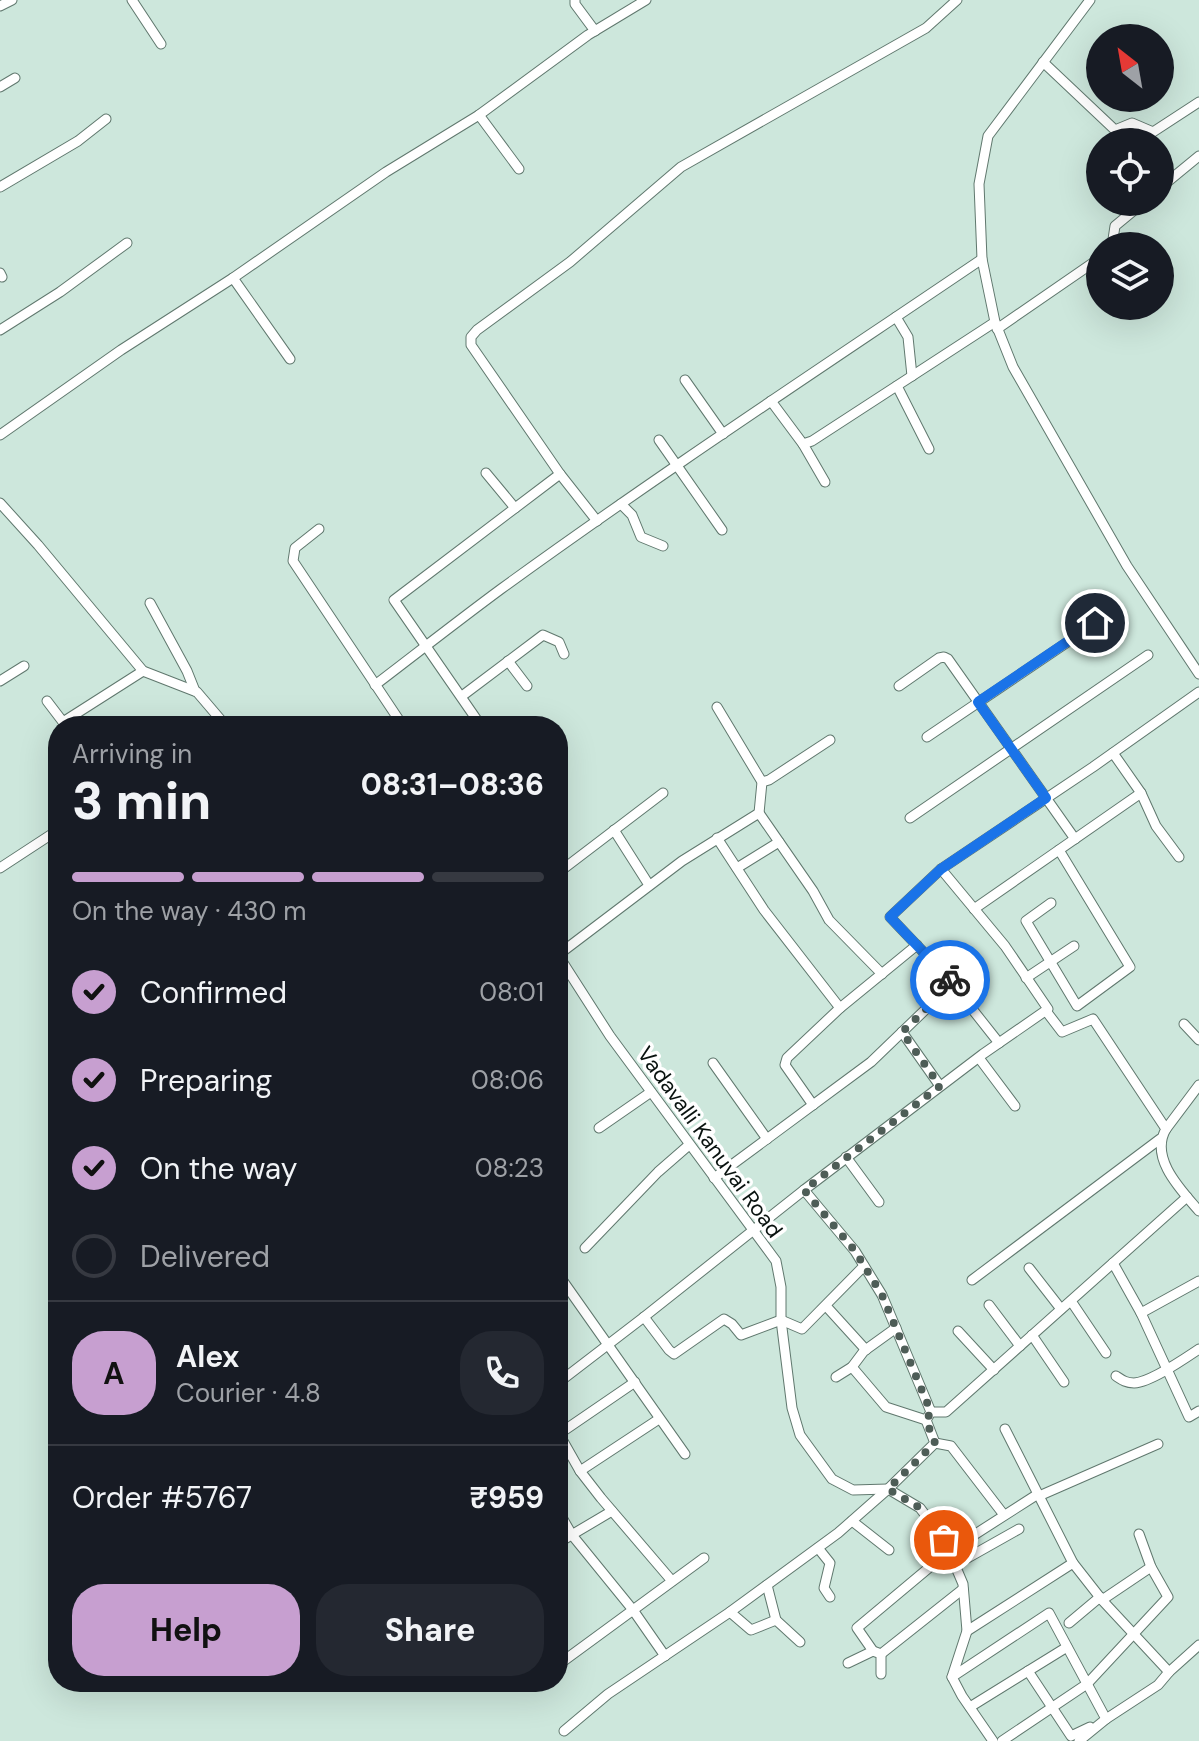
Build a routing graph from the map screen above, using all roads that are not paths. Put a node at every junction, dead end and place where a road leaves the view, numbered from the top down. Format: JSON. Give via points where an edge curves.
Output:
{"nodes":[{"id":1,"x":12,"y":0,"type":"edge"},
{"id":2,"x":132,"y":0,"type":"edge"},
{"id":3,"x":575,"y":0,"type":"edge"},
{"id":4,"x":646,"y":0,"type":"edge"},
{"id":5,"x":957,"y":0,"type":"edge"},
{"id":6,"x":1090,"y":0,"type":"edge"},
{"id":7,"x":0,"y":6,"type":"edge"},
{"id":8,"x":595,"y":31,"type":"junction"},
{"id":9,"x":161,"y":44,"type":"dead end"},
{"id":10,"x":1043,"y":62,"type":"junction"},
{"id":11,"x":15,"y":78,"type":"dead end"},
{"id":12,"x":0,"y":87,"type":"edge"},
{"id":13,"x":1199,"y":102,"type":"edge"},
{"id":14,"x":479,"y":115,"type":"junction"},
{"id":15,"x":106,"y":119,"type":"dead end"},
{"id":16,"x":1199,"y":156,"type":"edge"},
{"id":17,"x":519,"y":169,"type":"dead end"},
{"id":18,"x":1174,"y":177,"type":"edge"},
{"id":19,"x":0,"y":187,"type":"edge"},
{"id":20,"x":1127,"y":216,"type":"edge"},
{"id":21,"x":1114,"y":232,"type":"edge"},
{"id":22,"x":127,"y":243,"type":"dead end"},
{"id":23,"x":982,"y":259,"type":"junction"},
{"id":24,"x":1086,"y":267,"type":"edge"},
{"id":25,"x":233,"y":278,"type":"junction"},
{"id":26,"x":896,"y":317,"type":"junction"},
{"id":27,"x":996,"y":326,"type":"junction"},
{"id":28,"x":0,"y":330,"type":"edge"},
{"id":29,"x":290,"y":359,"type":"dead end"},
{"id":30,"x":912,"y":376,"type":"junction"},
{"id":31,"x":685,"y":380,"type":"dead end"},
{"id":32,"x":897,"y":386,"type":"junction"},
{"id":33,"x":771,"y":401,"type":"junction"},
{"id":34,"x":723,"y":434,"type":"junction"},
{"id":35,"x":0,"y":435,"type":"edge"},
{"id":36,"x":659,"y":440,"type":"dead end"},
{"id":37,"x":803,"y":444,"type":"junction"},
{"id":38,"x":929,"y":449,"type":"dead end"},
{"id":39,"x":677,"y":465,"type":"junction"},
{"id":40,"x":486,"y":473,"type":"dead end"},
{"id":41,"x":560,"y":474,"type":"junction"},
{"id":42,"x":825,"y":482,"type":"dead end"},
{"id":43,"x":0,"y":503,"type":"edge"},
{"id":44,"x":621,"y":504,"type":"junction"},
{"id":45,"x":515,"y":508,"type":"junction"},
{"id":46,"x":597,"y":521,"type":"junction"},
{"id":47,"x":319,"y":529,"type":"dead end"},
{"id":48,"x":722,"y":530,"type":"dead end"},
{"id":49,"x":663,"y":546,"type":"dead end"},
{"id":50,"x":150,"y":603,"type":"dead end"},
{"id":51,"x":1118,"y":608,"type":"dead end"},
{"id":52,"x":426,"y":646,"type":"junction"},
{"id":53,"x":564,"y":654,"type":"dead end"},
{"id":54,"x":1148,"y":655,"type":"dead end"},
{"id":55,"x":508,"y":661,"type":"junction"},
{"id":56,"x":24,"y":666,"type":"dead end"},
{"id":57,"x":143,"y":671,"type":"junction"},
{"id":58,"x":1199,"y":674,"type":"edge"},
{"id":59,"x":0,"y":681,"type":"edge"},
{"id":60,"x":375,"y":685,"type":"junction"},
{"id":61,"x":527,"y":686,"type":"dead end"},
{"id":62,"x":899,"y":686,"type":"dead end"},
{"id":63,"x":195,"y":691,"type":"junction"},
{"id":64,"x":1199,"y":692,"type":"edge"},
{"id":65,"x":462,"y":696,"type":"junction"},
{"id":66,"x":47,"y":701,"type":"dead end"},
{"id":67,"x":978,"y":702,"type":"junction"},
{"id":68,"x":717,"y":707,"type":"dead end"},
{"id":69,"x":58,"y":716,"type":"edge"},
{"id":70,"x":76,"y":716,"type":"edge"},
{"id":71,"x":216,"y":716,"type":"edge"},
{"id":72,"x":396,"y":716,"type":"edge"},
{"id":73,"x":475,"y":716,"type":"edge"},
{"id":74,"x":927,"y":737,"type":"dead end"},
{"id":75,"x":830,"y":740,"type":"dead end"},
{"id":76,"x":1011,"y":748,"type":"junction"},
{"id":77,"x":1113,"y":753,"type":"junction"},
{"id":78,"x":762,"y":782,"type":"junction"},
{"id":79,"x":663,"y":793,"type":"dead end"},
{"id":80,"x":1141,"y":793,"type":"junction"},
{"id":81,"x":1046,"y":798,"type":"junction"},
{"id":82,"x":759,"y":813,"type":"junction"},
{"id":83,"x":910,"y":818,"type":"dead end"},
{"id":84,"x":614,"y":830,"type":"junction"},
{"id":85,"x":48,"y":837,"type":"edge"},
{"id":86,"x":717,"y":838,"type":"junction"},
{"id":87,"x":1075,"y":839,"type":"junction"},
{"id":88,"x":779,"y":842,"type":"junction"},
{"id":89,"x":1059,"y":850,"type":"junction"},
{"id":90,"x":1179,"y":857,"type":"dead end"},
{"id":91,"x":568,"y":865,"type":"edge"},
{"id":92,"x":0,"y":868,"type":"edge"},
{"id":93,"x":737,"y":868,"type":"junction"},
{"id":94,"x":941,"y":869,"type":"junction"},
{"id":95,"x":649,"y":885,"type":"junction"},
{"id":96,"x":1051,"y":903,"type":"dead end"},
{"id":97,"x":974,"y":909,"type":"junction"},
{"id":98,"x":917,"y":945,"type":"junction"},
{"id":99,"x":1074,"y":946,"type":"dead end"},
{"id":100,"x":568,"y":947,"type":"edge"},
{"id":101,"x":1051,"y":962,"type":"junction"},
{"id":102,"x":568,"y":971,"type":"edge"},
{"id":103,"x":882,"y":974,"type":"junction"},
{"id":104,"x":1026,"y":978,"type":"junction"},
{"id":105,"x":953,"y":983,"type":"junction"},
{"id":106,"x":840,"y":1008,"type":"junction"},
{"id":107,"x":1046,"y":1011,"type":"junction"},
{"id":108,"x":1184,"y":1024,"type":"dead end"},
{"id":109,"x":902,"y":1032,"type":"junction"},
{"id":110,"x":1199,"y":1040,"type":"edge"},
{"id":111,"x":999,"y":1043,"type":"junction"},
{"id":112,"x":979,"y":1058,"type":"junction"},
{"id":113,"x":713,"y":1063,"type":"dead end"},
{"id":114,"x":1199,"y":1085,"type":"edge"},
{"id":115,"x":940,"y":1086,"type":"junction"},
{"id":116,"x":651,"y":1092,"type":"junction"},
{"id":117,"x":813,"y":1105,"type":"junction"},
{"id":118,"x":1015,"y":1106,"type":"dead end"},
{"id":119,"x":599,"y":1128,"type":"dead end"},
{"id":120,"x":1163,"y":1134,"type":"junction"},
{"id":121,"x":767,"y":1139,"type":"junction"},
{"id":122,"x":689,"y":1145,"type":"junction"},
{"id":123,"x":846,"y":1157,"type":"junction"},
{"id":124,"x":714,"y":1178,"type":"junction"},
{"id":125,"x":804,"y":1190,"type":"junction"},
{"id":126,"x":1187,"y":1197,"type":"junction"},
{"id":127,"x":879,"y":1202,"type":"dead end"},
{"id":128,"x":1199,"y":1210,"type":"edge"},
{"id":129,"x":753,"y":1230,"type":"junction"},
{"id":130,"x":585,"y":1248,"type":"dead end"},
{"id":131,"x":1113,"y":1263,"type":"junction"},
{"id":132,"x":864,"y":1266,"type":"junction"},
{"id":133,"x":1029,"y":1268,"type":"dead end"},
{"id":134,"x":972,"y":1280,"type":"dead end"},
{"id":135,"x":1199,"y":1281,"type":"edge"},
{"id":136,"x":568,"y":1288,"type":"edge"},
{"id":137,"x":1071,"y":1301,"type":"junction"},
{"id":138,"x":989,"y":1305,"type":"dead end"},
{"id":139,"x":826,"y":1306,"type":"junction"},
{"id":140,"x":1061,"y":1309,"type":"junction"},
{"id":141,"x":1141,"y":1313,"type":"junction"},
{"id":142,"x":644,"y":1317,"type":"junction"},
{"id":143,"x":781,"y":1320,"type":"junction"},
{"id":144,"x":896,"y":1328,"type":"junction"},
{"id":145,"x":958,"y":1331,"type":"dead end"},
{"id":146,"x":1032,"y":1335,"type":"junction"},
{"id":147,"x":608,"y":1345,"type":"junction"},
{"id":148,"x":1020,"y":1346,"type":"junction"},
{"id":149,"x":1199,"y":1349,"type":"edge"},
{"id":150,"x":866,"y":1350,"type":"junction"},
{"id":151,"x":1106,"y":1353,"type":"dead end"},
{"id":152,"x":852,"y":1367,"type":"junction"},
{"id":153,"x":1168,"y":1368,"type":"junction"},
{"id":154,"x":994,"y":1370,"type":"junction"},
{"id":155,"x":568,"y":1375,"type":"edge"},
{"id":156,"x":1116,"y":1376,"type":"dead end"},
{"id":157,"x":836,"y":1377,"type":"dead end"},
{"id":158,"x":635,"y":1382,"type":"junction"},
{"id":159,"x":1064,"y":1382,"type":"dead end"},
{"id":160,"x":1199,"y":1411,"type":"edge"},
{"id":161,"x":929,"y":1416,"type":"junction"},
{"id":162,"x":659,"y":1419,"type":"junction"},
{"id":163,"x":568,"y":1428,"type":"edge"},
{"id":164,"x":1005,"y":1429,"type":"dead end"},
{"id":165,"x":935,"y":1443,"type":"junction"},
{"id":166,"x":1158,"y":1444,"type":"dead end"},
{"id":167,"x":568,"y":1450,"type":"edge"},
{"id":168,"x":685,"y":1454,"type":"dead end"},
{"id":169,"x":580,"y":1471,"type":"junction"},
{"id":170,"x":888,"y":1489,"type":"junction"},
{"id":171,"x":1038,"y":1495,"type":"junction"},
{"id":172,"x":612,"y":1511,"type":"junction"},
{"id":173,"x":1004,"y":1515,"type":"junction"},
{"id":174,"x":852,"y":1521,"type":"junction"},
{"id":175,"x":568,"y":1528,"type":"edge"},
{"id":176,"x":1019,"y":1529,"type":"dead end"},
{"id":177,"x":1139,"y":1534,"type":"dead end"},
{"id":178,"x":572,"y":1535,"type":"junction"},
{"id":179,"x":568,"y":1537,"type":"edge"},
{"id":180,"x":818,"y":1548,"type":"junction"},
{"id":181,"x":889,"y":1550,"type":"dead end"},
{"id":182,"x":949,"y":1551,"type":"junction"},
{"id":183,"x":704,"y":1558,"type":"dead end"},
{"id":184,"x":1073,"y":1563,"type":"junction"},
{"id":185,"x":955,"y":1565,"type":"junction"},
{"id":186,"x":1151,"y":1567,"type":"junction"},
{"id":187,"x":672,"y":1581,"type":"junction"},
{"id":188,"x":767,"y":1585,"type":"junction"},
{"id":189,"x":963,"y":1589,"type":"junction"},
{"id":190,"x":830,"y":1597,"type":"dead end"},
{"id":191,"x":1101,"y":1598,"type":"junction"},
{"id":192,"x":633,"y":1610,"type":"junction"},
{"id":193,"x":730,"y":1612,"type":"junction"},
{"id":194,"x":776,"y":1620,"type":"junction"},
{"id":195,"x":1069,"y":1623,"type":"dead end"},
{"id":196,"x":967,"y":1631,"type":"junction"},
{"id":197,"x":1133,"y":1633,"type":"junction"},
{"id":198,"x":800,"y":1642,"type":"dead end"},
{"id":199,"x":1199,"y":1645,"type":"edge"},
{"id":200,"x":1067,"y":1647,"type":"junction"},
{"id":201,"x":877,"y":1652,"type":"junction"},
{"id":202,"x":568,"y":1655,"type":"edge"},
{"id":203,"x":665,"y":1656,"type":"junction"},
{"id":204,"x":848,"y":1663,"type":"dead end"},
{"id":205,"x":1028,"y":1671,"type":"junction"},
{"id":206,"x":1169,"y":1672,"type":"junction"},
{"id":207,"x":881,"y":1674,"type":"dead end"},
{"id":208,"x":952,"y":1677,"type":"junction"},
{"id":209,"x":1087,"y":1684,"type":"junction"},
{"id":210,"x":970,"y":1707,"type":"junction"},
{"id":211,"x":1052,"y":1708,"type":"junction"},
{"id":212,"x":1106,"y":1719,"type":"junction"},
{"id":213,"x":1090,"y":1727,"type":"dead end"},
{"id":214,"x":564,"y":1731,"type":"dead end"},
{"id":215,"x":993,"y":1741,"type":"edge"},
{"id":216,"x":1002,"y":1741,"type":"edge"},
{"id":217,"x":1079,"y":1741,"type":"edge"}],
"edges":[{"from":1,"to":7,"type":"street"},
{"from":2,"to":9,"type":"street"},
{"from":3,"to":8,"type":"street"},
{"from":4,"to":8,"type":"street"},
{"from":5,"to":41,"type":"street","via":[[926,28],[681,167],[471,337],[471,345]]},
{"from":6,"to":10,"type":"street"},
{"from":8,"to":14,"type":"street"},
{"from":10,"to":13,"type":"street","via":[[1115,130],[1132,123],[1153,132]]},
{"from":10,"to":23,"type":"street","via":[[988,136],[979,184]]},
{"from":11,"to":12,"type":"street"},
{"from":14,"to":17,"type":"street"},
{"from":14,"to":25,"type":"street"},
{"from":15,"to":19,"type":"street"},
{"from":16,"to":18,"type":"street"},
{"from":20,"to":21,"type":"street"},
{"from":22,"to":28,"type":"street"},
{"from":23,"to":26,"type":"street"},
{"from":23,"to":27,"type":"street"},
{"from":24,"to":27,"type":"street"},
{"from":25,"to":29,"type":"street"},
{"from":25,"to":35,"type":"street"},
{"from":26,"to":30,"type":"street","via":[[908,337]]},
{"from":26,"to":33,"type":"street"},
{"from":27,"to":30,"type":"street"},
{"from":27,"to":58,"type":"street","via":[[1013,367],[1127,566]]},
{"from":30,"to":32,"type":"street"},
{"from":31,"to":34,"type":"street"},
{"from":32,"to":37,"type":"street"},
{"from":32,"to":38,"type":"street"},
{"from":33,"to":34,"type":"street"},
{"from":33,"to":37,"type":"street"},
{"from":34,"to":39,"type":"street"},
{"from":36,"to":39,"type":"street"},
{"from":37,"to":42,"type":"street"},
{"from":39,"to":44,"type":"street"},
{"from":39,"to":48,"type":"street"},
{"from":40,"to":45,"type":"street"},
{"from":41,"to":45,"type":"street"},
{"from":41,"to":46,"type":"street"},
{"from":43,"to":57,"type":"street"},
{"from":44,"to":46,"type":"street"},
{"from":44,"to":49,"type":"street","via":[[641,537]]},
{"from":45,"to":52,"type":"street","via":[[394,600]]},
{"from":46,"to":52,"type":"street"},
{"from":47,"to":60,"type":"street","via":[[295,548],[293,561]]},
{"from":50,"to":63,"type":"street"},
{"from":51,"to":67,"type":"street"},
{"from":52,"to":60,"type":"street"},
{"from":52,"to":65,"type":"street"},
{"from":53,"to":55,"type":"street","via":[[559,642],[543,635]]},
{"from":54,"to":76,"type":"street"},
{"from":55,"to":61,"type":"street"},
{"from":55,"to":65,"type":"street"},
{"from":56,"to":59,"type":"street"},
{"from":57,"to":63,"type":"street"},
{"from":57,"to":70,"type":"street"},
{"from":60,"to":72,"type":"street"},
{"from":62,"to":67,"type":"street","via":[[944,657]]},
{"from":63,"to":71,"type":"street"},
{"from":64,"to":77,"type":"street"},
{"from":65,"to":73,"type":"street"},
{"from":66,"to":69,"type":"street"},
{"from":67,"to":74,"type":"street"},
{"from":67,"to":76,"type":"street"},
{"from":68,"to":78,"type":"street"},
{"from":75,"to":78,"type":"street"},
{"from":76,"to":81,"type":"street"},
{"from":76,"to":83,"type":"street"},
{"from":77,"to":80,"type":"street"},
{"from":77,"to":81,"type":"street"},
{"from":78,"to":82,"type":"street"},
{"from":79,"to":84,"type":"street"},
{"from":80,"to":87,"type":"street"},
{"from":80,"to":90,"type":"street"},
{"from":81,"to":87,"type":"street"},
{"from":81,"to":94,"type":"street"},
{"from":82,"to":86,"type":"street"},
{"from":82,"to":88,"type":"street"},
{"from":84,"to":91,"type":"street"},
{"from":84,"to":95,"type":"street"},
{"from":85,"to":92,"type":"street"},
{"from":86,"to":93,"type":"street"},
{"from":86,"to":95,"type":"street"},
{"from":87,"to":89,"type":"street"},
{"from":88,"to":93,"type":"street"},
{"from":88,"to":103,"type":"street","via":[[829,920]]},
{"from":89,"to":97,"type":"street"},
{"from":89,"to":101,"type":"street","via":[[1130,967],[1077,1006]]},
{"from":93,"to":106,"type":"street"},
{"from":94,"to":97,"type":"street"},
{"from":94,"to":98,"type":"street","via":[[890,917]]},
{"from":95,"to":100,"type":"street"},
{"from":96,"to":101,"type":"street","via":[[1026,921]]},
{"from":97,"to":104,"type":"street"},
{"from":98,"to":103,"type":"street"},
{"from":98,"to":105,"type":"street"},
{"from":99,"to":101,"type":"street"},
{"from":101,"to":104,"type":"street"},
{"from":102,"to":116,"type":"street","name":"Vadavalli Kanuvai Road"},
{"from":103,"to":106,"type":"street"},
{"from":104,"to":107,"type":"street"},
{"from":105,"to":109,"type":"street"},
{"from":105,"to":111,"type":"street"},
{"from":106,"to":117,"type":"street","via":[[785,1065]]},
{"from":107,"to":111,"type":"street"},
{"from":107,"to":120,"type":"street","via":[[1062,1032],[1093,1019]]},
{"from":108,"to":110,"type":"street"},
{"from":109,"to":115,"type":"street"},
{"from":109,"to":117,"type":"street"},
{"from":111,"to":112,"type":"street"},
{"from":112,"to":115,"type":"street"},
{"from":112,"to":118,"type":"street"},
{"from":113,"to":121,"type":"street"},
{"from":114,"to":120,"type":"street"},
{"from":115,"to":123,"type":"street"},
{"from":116,"to":119,"type":"street"},
{"from":116,"to":122,"type":"street","name":"Vadavalli Kanuvai Road"},
{"from":117,"to":121,"type":"street"},
{"from":120,"to":126,"type":"street","via":[[1161,1153],[1167,1169]]},
{"from":120,"to":134,"type":"street"},
{"from":121,"to":124,"type":"street"},
{"from":122,"to":124,"type":"street","name":"Vadavalli Kanuvai Road"},
{"from":122,"to":130,"type":"street"},
{"from":123,"to":125,"type":"street"},
{"from":123,"to":127,"type":"street"},
{"from":124,"to":129,"type":"street","name":"Vadavalli Kanuvai Road"},
{"from":125,"to":129,"type":"street"},
{"from":125,"to":132,"type":"street"},
{"from":126,"to":128,"type":"street"},
{"from":126,"to":131,"type":"street"},
{"from":129,"to":142,"type":"street"},
{"from":129,"to":143,"type":"street","name":"Vadavalli Kanuvai Road","via":[[776,1261]]},
{"from":131,"to":137,"type":"street"},
{"from":131,"to":141,"type":"street"},
{"from":132,"to":139,"type":"street"},
{"from":132,"to":144,"type":"street"},
{"from":133,"to":140,"type":"street"},
{"from":135,"to":141,"type":"street"},
{"from":136,"to":147,"type":"street"},
{"from":137,"to":140,"type":"street"},
{"from":137,"to":151,"type":"street"},
{"from":138,"to":148,"type":"street"},
{"from":139,"to":143,"type":"street","via":[[802,1329]]},
{"from":139,"to":150,"type":"street"},
{"from":140,"to":146,"type":"street"},
{"from":141,"to":153,"type":"street"},
{"from":142,"to":143,"type":"street","via":[[674,1354],[724,1319],[741,1335]]},
{"from":142,"to":147,"type":"street"},
{"from":143,"to":170,"type":"street","name":"Vadavalli Kanuvai Road","via":[[800,1435],[832,1479],[853,1490]]},
{"from":144,"to":150,"type":"street"},
{"from":144,"to":161,"type":"street"},
{"from":145,"to":154,"type":"street"},
{"from":146,"to":148,"type":"street"},
{"from":146,"to":159,"type":"street"},
{"from":147,"to":155,"type":"street"},
{"from":147,"to":158,"type":"street"},
{"from":148,"to":154,"type":"street"},
{"from":149,"to":153,"type":"street"},
{"from":150,"to":152,"type":"street"},
{"from":152,"to":157,"type":"street"},
{"from":152,"to":161,"type":"street","via":[[886,1407]]},
{"from":153,"to":156,"type":"street","via":[[1137,1383]]},
{"from":153,"to":160,"type":"street","via":[[1189,1417]]},
{"from":154,"to":161,"type":"street","via":[[946,1412]]},
{"from":158,"to":162,"type":"street"},
{"from":158,"to":163,"type":"street"},
{"from":161,"to":165,"type":"street"},
{"from":162,"to":168,"type":"street"},
{"from":162,"to":169,"type":"street"},
{"from":164,"to":171,"type":"street"},
{"from":165,"to":170,"type":"street"},
{"from":165,"to":173,"type":"street","via":[[951,1446]]},
{"from":166,"to":171,"type":"street"},
{"from":167,"to":169,"type":"street"},
{"from":169,"to":172,"type":"street"},
{"from":170,"to":174,"type":"street"},
{"from":170,"to":182,"type":"street","via":[[920,1508]]},
{"from":171,"to":173,"type":"street"},
{"from":171,"to":184,"type":"street"},
{"from":172,"to":178,"type":"street"},
{"from":172,"to":187,"type":"street"},
{"from":173,"to":182,"type":"street"},
{"from":174,"to":180,"type":"street"},
{"from":174,"to":181,"type":"street"},
{"from":175,"to":178,"type":"street"},
{"from":176,"to":185,"type":"street"},
{"from":177,"to":186,"type":"street"},
{"from":178,"to":179,"type":"street"},
{"from":178,"to":192,"type":"street"},
{"from":180,"to":188,"type":"street"},
{"from":180,"to":190,"type":"street","via":[[830,1563],[824,1588]]},
{"from":182,"to":185,"type":"street"},
{"from":182,"to":201,"type":"street","via":[[857,1628]]},
{"from":183,"to":187,"type":"street"},
{"from":184,"to":191,"type":"street"},
{"from":184,"to":196,"type":"street"},
{"from":185,"to":189,"type":"street"},
{"from":186,"to":191,"type":"street"},
{"from":186,"to":197,"type":"street","via":[[1168,1597]]},
{"from":187,"to":192,"type":"street"},
{"from":188,"to":193,"type":"street"},
{"from":188,"to":194,"type":"street"},
{"from":189,"to":196,"type":"street"},
{"from":189,"to":201,"type":"street"},
{"from":191,"to":195,"type":"street"},
{"from":191,"to":197,"type":"street"},
{"from":192,"to":202,"type":"street"},
{"from":192,"to":203,"type":"street"},
{"from":193,"to":194,"type":"street","via":[[751,1630]]},
{"from":193,"to":203,"type":"street"},
{"from":194,"to":198,"type":"street"},
{"from":196,"to":208,"type":"street"},
{"from":197,"to":206,"type":"street"},
{"from":197,"to":209,"type":"street"},
{"from":199,"to":206,"type":"street"},
{"from":200,"to":205,"type":"street"},
{"from":200,"to":208,"type":"street","via":[[1049,1613]]},
{"from":200,"to":209,"type":"street"},
{"from":201,"to":204,"type":"street"},
{"from":201,"to":207,"type":"street"},
{"from":203,"to":214,"type":"street"},
{"from":205,"to":210,"type":"street"},
{"from":205,"to":211,"type":"street"},
{"from":206,"to":212,"type":"street"},
{"from":208,"to":210,"type":"street"},
{"from":209,"to":211,"type":"street"},
{"from":209,"to":212,"type":"street"},
{"from":210,"to":215,"type":"street"},
{"from":211,"to":213,"type":"street","via":[[1071,1736]]},
{"from":211,"to":216,"type":"street"},
{"from":212,"to":217,"type":"street"}]}
